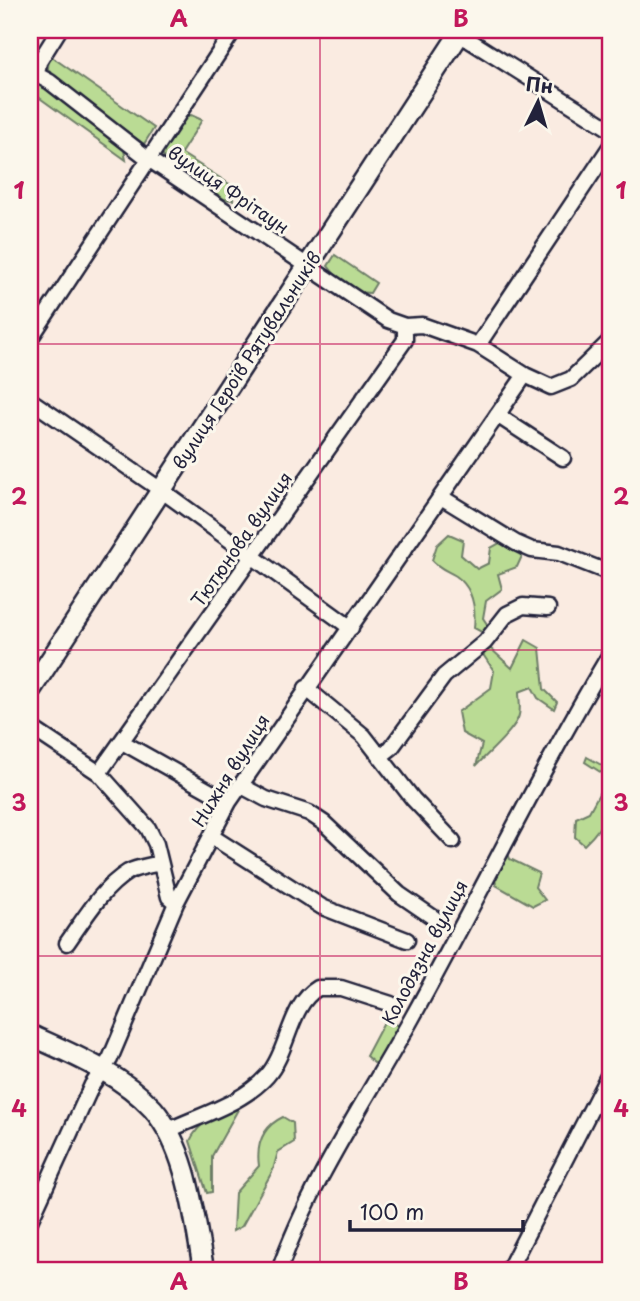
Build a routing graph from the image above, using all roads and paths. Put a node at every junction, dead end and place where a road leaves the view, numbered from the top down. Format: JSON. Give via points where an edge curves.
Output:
{"nodes":[{"id":1,"x":59,"y":30,"type":"edge"},
{"id":2,"x":234,"y":30,"type":"edge"},
{"id":3,"x":458,"y":31,"type":"edge"},
{"id":4,"x":33,"y":76,"type":"edge"},
{"id":5,"x":610,"y":129,"type":"edge"},
{"id":6,"x":610,"y":147,"type":"edge"},
{"id":7,"x":150,"y":160,"type":"junction"},
{"id":8,"x":308,"y":265,"type":"junction"},
{"id":9,"x":405,"y":326,"type":"junction"},
{"id":10,"x":30,"y":339,"type":"edge"},
{"id":11,"x":610,"y":341,"type":"edge"},
{"id":12,"x":478,"y":345,"type":"junction"},
{"id":13,"x":525,"y":375,"type":"junction"},
{"id":14,"x":30,"y":400,"type":"edge"},
{"id":15,"x":497,"y":415,"type":"junction"},
{"id":16,"x":563,"y":458,"type":"dead end"},
{"id":17,"x":161,"y":490,"type":"junction"},
{"id":18,"x":440,"y":497,"type":"junction"},
{"id":19,"x":252,"y":557,"type":"junction"},
{"id":20,"x":610,"y":573,"type":"edge"},
{"id":21,"x":548,"y":608,"type":"dead end"},
{"id":22,"x":351,"y":628,"type":"junction"},
{"id":23,"x":610,"y":654,"type":"edge"},
{"id":24,"x":306,"y":688,"type":"junction"},
{"id":25,"x":30,"y":691,"type":"edge"},
{"id":26,"x":30,"y":727,"type":"edge"},
{"id":27,"x":122,"y":742,"type":"junction"},
{"id":28,"x":382,"y":755,"type":"junction"},
{"id":29,"x":99,"y":773,"type":"junction"},
{"id":30,"x":240,"y":785,"type":"junction"},
{"id":31,"x":229,"y":802,"type":"junction"},
{"id":32,"x":211,"y":836,"type":"junction"},
{"id":33,"x":453,"y":841,"type":"dead end"},
{"id":34,"x":160,"y":863,"type":"junction"},
{"id":35,"x":176,"y":902,"type":"junction"},
{"id":36,"x":437,"y":920,"type":"dead end"},
{"id":37,"x":407,"y":940,"type":"dead end"},
{"id":38,"x":67,"y":943,"type":"dead end"},
{"id":39,"x":391,"y":1004,"type":"dead end"},
{"id":40,"x":30,"y":1035,"type":"edge"},
{"id":41,"x":103,"y":1070,"type":"junction"},
{"id":42,"x":610,"y":1072,"type":"edge"},
{"id":43,"x":167,"y":1131,"type":"junction"},
{"id":44,"x":30,"y":1221,"type":"edge"},
{"id":45,"x":204,"y":1271,"type":"edge"},
{"id":46,"x":278,"y":1271,"type":"edge"},
{"id":47,"x":508,"y":1271,"type":"edge"}],
"edges":[{"from":1,"to":4,"type":"street"},
{"from":2,"to":7,"type":"street"},
{"from":3,"to":5,"type":"street"},
{"from":3,"to":8,"type":"street","name":"вулиця Героїв Рятувальників"},
{"from":4,"to":7,"type":"street","name":"вулиця Фрітаун","via":[[50,82]]},
{"from":6,"to":12,"type":"street"},
{"from":7,"to":8,"type":"street","name":"вулиця Фрітаун"},
{"from":7,"to":10,"type":"street"},
{"from":8,"to":9,"type":"street","name":"вулиця Фрітаун","via":[[388,320]]},
{"from":8,"to":17,"type":"street","name":"вулиця Героїв Рятувальників"},
{"from":9,"to":12,"type":"street","name":"вулиця Фрітаун","via":[[422,325]]},
{"from":9,"to":19,"type":"street","name":"Тютюнова вулиця","via":[[405,340]]},
{"from":11,"to":13,"type":"street","name":"вулиця Фрітаун","via":[[564,384],[544,385]]},
{"from":12,"to":13,"type":"street","name":"вулиця Фрітаун"},
{"from":13,"to":15,"type":"street","name":"Нижня вулиця"},
{"from":14,"to":17,"type":"street"},
{"from":15,"to":16,"type":"street"},
{"from":15,"to":18,"type":"street","name":"Нижня вулиця"},
{"from":17,"to":19,"type":"street"},
{"from":17,"to":25,"type":"street","name":"вулиця Героїв Рятувальників"},
{"from":18,"to":20,"type":"street","via":[[516,543],[559,553]]},
{"from":18,"to":22,"type":"street","name":"Нижня вулиця"},
{"from":19,"to":22,"type":"street"},
{"from":19,"to":27,"type":"street","name":"Тютюнова вулиця"},
{"from":21,"to":28,"type":"street","via":[[523,606],[507,614],[485,642],[444,676]]},
{"from":22,"to":24,"type":"street","name":"Нижня вулиця"},
{"from":23,"to":46,"type":"street","name":"Колодязна вулиця","via":[[318,1182]]},
{"from":24,"to":28,"type":"street"},
{"from":24,"to":30,"type":"street","name":"Нижня вулиця"},
{"from":26,"to":29,"type":"street"},
{"from":27,"to":29,"type":"street","name":"Тютюнова вулиця"},
{"from":27,"to":31,"type":"street"},
{"from":28,"to":33,"type":"street","via":[[413,799]]},
{"from":29,"to":34,"type":"street","via":[[148,828]]},
{"from":30,"to":31,"type":"street","name":"Нижня вулиця"},
{"from":30,"to":36,"type":"street","via":[[324,822],[400,894]]},
{"from":31,"to":32,"type":"street","name":"Нижня вулиця"},
{"from":32,"to":35,"type":"street","name":"Нижня вулиця"},
{"from":32,"to":37,"type":"street","via":[[322,907]]},
{"from":34,"to":35,"type":"street","via":[[169,897]]},
{"from":34,"to":38,"type":"street","via":[[121,877]]},
{"from":35,"to":41,"type":"street","name":"Нижня вулиця"},
{"from":39,"to":43,"type":"street","via":[[341,988],[318,988],[304,1001],[274,1066],[259,1083],[223,1107]]},
{"from":40,"to":41,"type":"street"},
{"from":41,"to":43,"type":"street","via":[[142,1098]]},
{"from":41,"to":44,"type":"street","name":"Нижня вулиця"},
{"from":42,"to":47,"type":"street"},
{"from":43,"to":45,"type":"street","via":[[185,1178]]}]}
